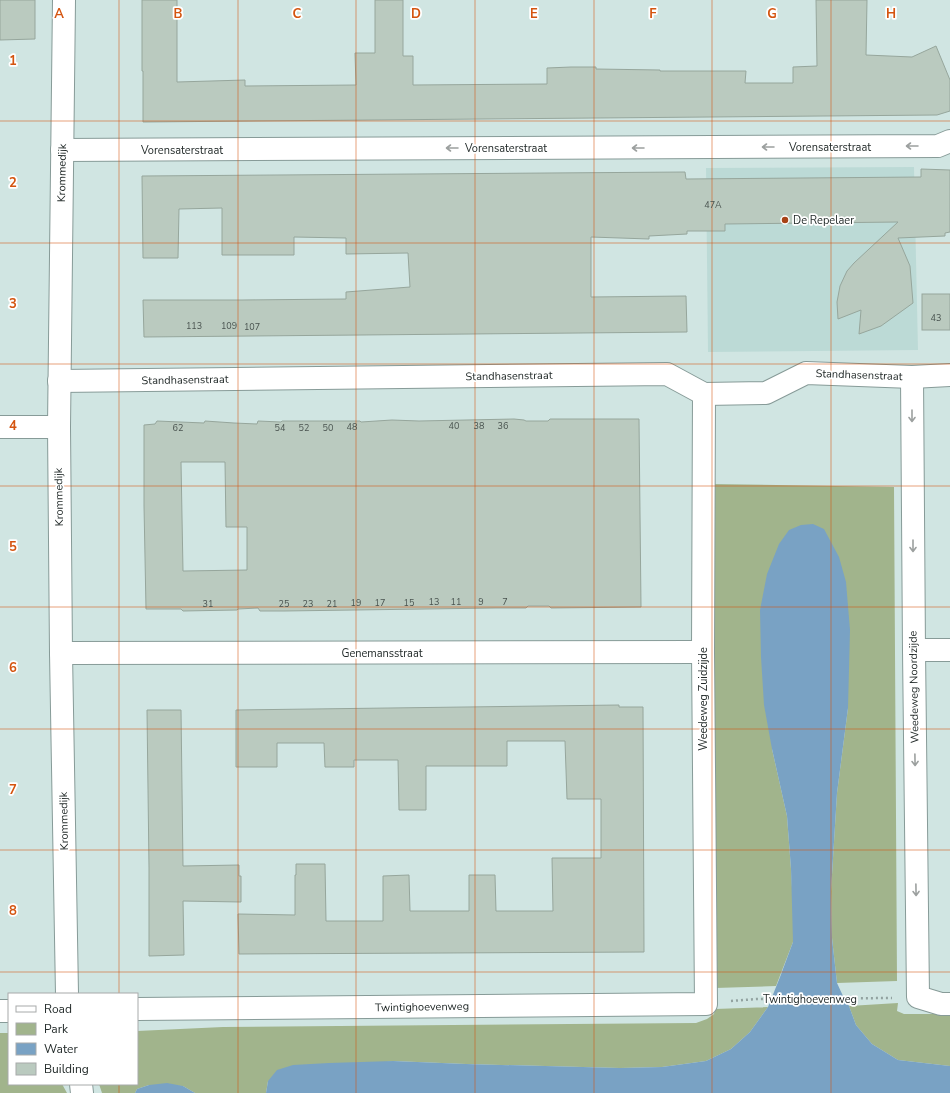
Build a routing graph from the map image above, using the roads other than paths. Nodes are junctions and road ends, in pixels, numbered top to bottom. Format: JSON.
{"nodes":[{"id":1,"x":64,"y":0,"type":"edge"},
{"id":2,"x":950,"y":141,"type":"edge"},
{"id":3,"x":62,"y":150,"type":"junction"},
{"id":4,"x":950,"y":375,"type":"edge"},
{"id":5,"x":912,"y":376,"type":"junction"},
{"id":6,"x":59,"y":381,"type":"junction"},
{"id":7,"x":704,"y":394,"type":"junction"},
{"id":8,"x":0,"y":427,"type":"edge"},
{"id":9,"x":59,"y":427,"type":"junction"},
{"id":10,"x":914,"y":650,"type":"junction"},
{"id":11,"x":950,"y":650,"type":"edge"},
{"id":12,"x":703,"y":652,"type":"junction"},
{"id":13,"x":61,"y":653,"type":"junction"},
{"id":14,"x":67,"y":993,"type":"edge"},
{"id":15,"x":706,"y":1004,"type":"joint"},
{"id":16,"x":950,"y":1004,"type":"edge"},
{"id":17,"x":138,"y":1009,"type":"edge"}],
"edges":[{"from":1,"to":3,"type":"street","name":"Krommedijk"},
{"from":2,"to":3,"type":"street","name":"Vorensaterstraat","one_way":true},
{"from":3,"to":6,"type":"street","name":"Krommedijk"},
{"from":4,"to":5,"type":"street","name":"Standhasenstraat"},
{"from":5,"to":7,"type":"street","name":"Standhasenstraat"},
{"from":5,"to":10,"type":"street","name":"Weedeweg Noordzijde","one_way":true},
{"from":6,"to":7,"type":"street","name":"Standhasenstraat"},
{"from":6,"to":9,"type":"street","name":"Krommedijk"},
{"from":7,"to":12,"type":"street","name":"Weedeweg Zuidzijde"},
{"from":8,"to":9,"type":"street"},
{"from":9,"to":13,"type":"street","name":"Krommedijk"},
{"from":10,"to":11,"type":"street"},
{"from":10,"to":16,"type":"street","name":"Weedeweg Noordzijde","one_way":true},
{"from":12,"to":13,"type":"street","name":"Genemansstraat"},
{"from":12,"to":15,"type":"street","name":"Weedeweg Zuidzijde"},
{"from":13,"to":14,"type":"street","name":"Krommedijk"},
{"from":15,"to":17,"type":"street","name":"Twintighoevenweg"}]}
